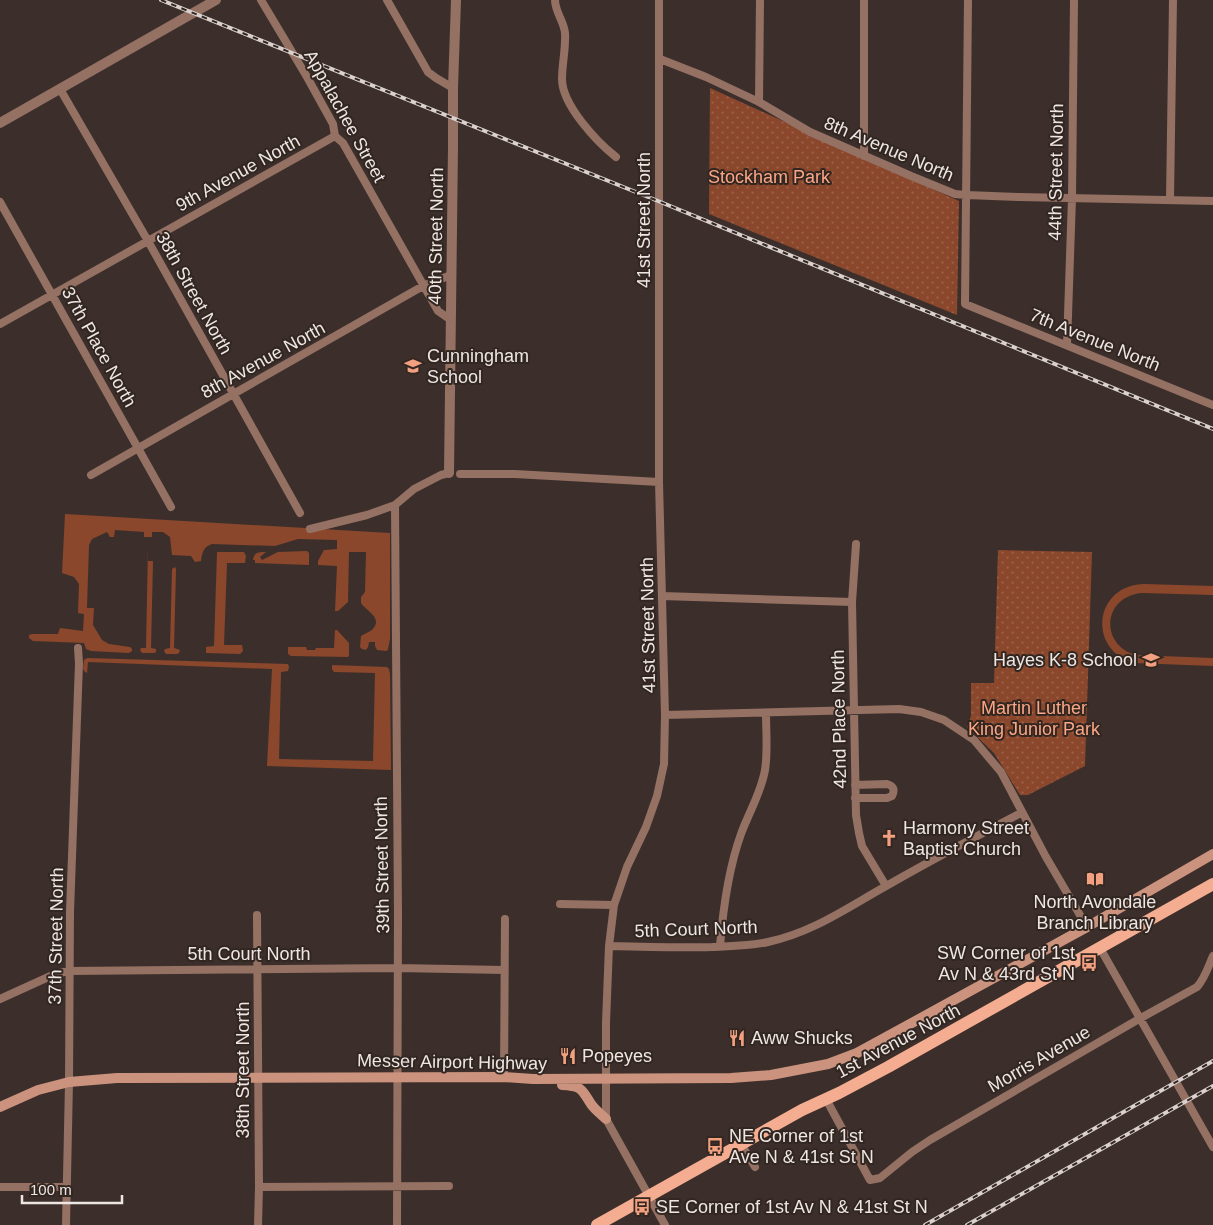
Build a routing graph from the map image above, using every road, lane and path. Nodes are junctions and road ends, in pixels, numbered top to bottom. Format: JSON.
{"nodes":[{"id":1,"x":216,"y":0,"type":"edge"},
{"id":2,"x":261,"y":0,"type":"edge"},
{"id":3,"x":387,"y":0,"type":"edge"},
{"id":4,"x":456,"y":0,"type":"edge"},
{"id":5,"x":555,"y":0,"type":"edge"},
{"id":6,"x":659,"y":0,"type":"edge"},
{"id":7,"x":760,"y":0,"type":"edge"},
{"id":8,"x":864,"y":0,"type":"edge"},
{"id":9,"x":968,"y":0,"type":"edge"},
{"id":10,"x":1074,"y":0,"type":"edge"},
{"id":11,"x":1173,"y":0,"type":"edge"},
{"id":12,"x":660,"y":59,"type":"junction"},
{"id":13,"x":453,"y":88,"type":"junction"},
{"id":14,"x":60,"y":89,"type":"junction"},
{"id":15,"x":759,"y":102,"type":"junction"},
{"id":16,"x":0,"y":123,"type":"edge"},
{"id":17,"x":334,"y":136,"type":"junction"},
{"id":18,"x":864,"y":156,"type":"junction"},
{"id":19,"x":616,"y":157,"type":"dead end"},
{"id":20,"x":966,"y":195,"type":"junction"},
{"id":21,"x":1072,"y":198,"type":"junction"},
{"id":22,"x":1170,"y":199,"type":"junction"},
{"id":23,"x":1213,"y":201,"type":"edge"},
{"id":24,"x":0,"y":202,"type":"edge"},
{"id":25,"x":148,"y":241,"type":"junction"},
{"id":26,"x":451,"y":275,"type":"junction"},
{"id":27,"x":423,"y":286,"type":"junction"},
{"id":28,"x":52,"y":295,"type":"junction"},
{"id":29,"x":451,"y":320,"type":"junction"},
{"id":30,"x":0,"y":324,"type":"edge"},
{"id":31,"x":1067,"y":345,"type":"junction"},
{"id":32,"x":233,"y":393,"type":"junction"},
{"id":33,"x":1213,"y":405,"type":"edge"},
{"id":34,"x":138,"y":448,"type":"junction"},
{"id":35,"x":449,"y":473,"type":"joint"},
{"id":36,"x":460,"y":474,"type":"dead end"},
{"id":37,"x":91,"y":475,"type":"dead end"},
{"id":38,"x":659,"y":482,"type":"junction"},
{"id":39,"x":395,"y":505,"type":"junction"},
{"id":40,"x":171,"y":507,"type":"dead end"},
{"id":41,"x":300,"y":513,"type":"dead end"},
{"id":42,"x":310,"y":529,"type":"dead end"},
{"id":43,"x":856,"y":544,"type":"dead end"},
{"id":44,"x":662,"y":596,"type":"junction"},
{"id":45,"x":852,"y":602,"type":"junction"},
{"id":46,"x":78,"y":648,"type":"dead end"},
{"id":47,"x":854,"y":710,"type":"junction"},
{"id":48,"x":766,"y":713,"type":"junction"},
{"id":49,"x":665,"y":714,"type":"junction"},
{"id":50,"x":855,"y":785,"type":"junction"},
{"id":51,"x":855,"y":798,"type":"junction"},
{"id":52,"x":1022,"y":812,"type":"junction"},
{"id":53,"x":1213,"y":854,"type":"edge"},
{"id":54,"x":1213,"y":884,"type":"edge"},
{"id":55,"x":886,"y":886,"type":"junction"},
{"id":56,"x":560,"y":904,"type":"dead end"},
{"id":57,"x":614,"y":905,"type":"junction"},
{"id":58,"x":257,"y":915,"type":"dead end"},
{"id":59,"x":505,"y":919,"type":"dead end"},
{"id":60,"x":1087,"y":927,"type":"junction"},
{"id":61,"x":609,"y":946,"type":"junction"},
{"id":62,"x":720,"y":946,"type":"junction"},
{"id":63,"x":1100,"y":948,"type":"junction"},
{"id":64,"x":1213,"y":956,"type":"edge"},
{"id":65,"x":398,"y":968,"type":"junction"},
{"id":66,"x":258,"y":969,"type":"junction"},
{"id":67,"x":504,"y":970,"type":"junction"},
{"id":68,"x":69,"y":971,"type":"junction"},
{"id":69,"x":0,"y":999,"type":"edge"},
{"id":70,"x":1139,"y":1019,"type":"junction"},
{"id":71,"x":397,"y":1076,"type":"junction"},
{"id":72,"x":504,"y":1076,"type":"junction"},
{"id":73,"x":258,"y":1077,"type":"junction"},
{"id":74,"x":533,"y":1079,"type":"junction"},
{"id":75,"x":606,"y":1079,"type":"junction"},
{"id":76,"x":69,"y":1082,"type":"junction"},
{"id":77,"x":826,"y":1099,"type":"junction"},
{"id":78,"x":0,"y":1107,"type":"edge"},
{"id":79,"x":606,"y":1119,"type":"junction"},
{"id":80,"x":741,"y":1144,"type":"junction"},
{"id":81,"x":1213,"y":1148,"type":"edge"},
{"id":82,"x":755,"y":1168,"type":"dead end"},
{"id":83,"x":398,"y":1186,"type":"junction"},
{"id":84,"x":449,"y":1186,"type":"dead end"},
{"id":85,"x":0,"y":1187,"type":"edge"},
{"id":86,"x":66,"y":1187,"type":"junction"},
{"id":87,"x":258,"y":1187,"type":"junction"},
{"id":88,"x":650,"y":1195,"type":"junction"},
{"id":89,"x":66,"y":1225,"type":"edge"},
{"id":90,"x":258,"y":1225,"type":"edge"},
{"id":91,"x":398,"y":1225,"type":"edge"},
{"id":92,"x":597,"y":1225,"type":"edge"},
{"id":93,"x":665,"y":1225,"type":"edge"}],
"edges":[{"from":1,"to":14,"type":"street"},
{"from":2,"to":17,"type":"street","name":"Appalachee Street"},
{"from":3,"to":13,"type":"street"},
{"from":4,"to":13,"type":"street","name":"40th Street North"},
{"from":5,"to":19,"type":"street"},
{"from":6,"to":12,"type":"street","name":"41st Street North"},
{"from":7,"to":15,"type":"street"},
{"from":8,"to":18,"type":"street"},
{"from":9,"to":20,"type":"street"},
{"from":10,"to":21,"type":"street","name":"44th Street North"},
{"from":11,"to":22,"type":"street"},
{"from":12,"to":15,"type":"street","name":"8th Avenue North"},
{"from":12,"to":38,"type":"street","name":"41st Street North"},
{"from":13,"to":26,"type":"street","name":"40th Street North"},
{"from":14,"to":16,"type":"street"},
{"from":14,"to":25,"type":"street","name":"38th Street North"},
{"from":15,"to":18,"type":"street","name":"8th Avenue North"},
{"from":17,"to":25,"type":"street","name":"9th Avenue North"},
{"from":17,"to":27,"type":"street","name":"Appalachee Street"},
{"from":18,"to":20,"type":"street","name":"8th Avenue North"},
{"from":20,"to":21,"type":"street","name":"8th Avenue North"},
{"from":20,"to":31,"type":"street","name":"7th Avenue North"},
{"from":21,"to":22,"type":"street","name":"8th Avenue North"},
{"from":21,"to":31,"type":"street","name":"44th Street North"},
{"from":22,"to":23,"type":"street","name":"8th Avenue North"},
{"from":24,"to":28,"type":"street","name":"37th Place North"},
{"from":25,"to":28,"type":"street","name":"9th Avenue North"},
{"from":25,"to":32,"type":"street","name":"38th Street North"},
{"from":26,"to":27,"type":"street","name":"8th Avenue North"},
{"from":26,"to":29,"type":"street","name":"40th Street North"},
{"from":27,"to":29,"type":"street","name":"Appalachee Street"},
{"from":27,"to":32,"type":"street","name":"8th Avenue North"},
{"from":28,"to":30,"type":"street","name":"9th Avenue North"},
{"from":28,"to":34,"type":"street","name":"37th Place North"},
{"from":29,"to":35,"type":"street","name":"40th Street North"},
{"from":31,"to":33,"type":"street","name":"7th Avenue North"},
{"from":32,"to":34,"type":"street","name":"8th Avenue North"},
{"from":32,"to":41,"type":"street","name":"38th Street North"},
{"from":34,"to":37,"type":"street","name":"8th Avenue North"},
{"from":34,"to":40,"type":"street","name":"37th Place North"},
{"from":35,"to":39,"type":"street"},
{"from":36,"to":38,"type":"street"},
{"from":38,"to":44,"type":"street","name":"41st Street North"},
{"from":39,"to":42,"type":"street"},
{"from":39,"to":65,"type":"street","name":"39th Street North"},
{"from":43,"to":45,"type":"street","name":"42nd Place North"},
{"from":44,"to":45,"type":"street"},
{"from":44,"to":49,"type":"street","name":"41st Street North"},
{"from":45,"to":47,"type":"street","name":"42nd Place North"},
{"from":46,"to":68,"type":"street","name":"37th Street North"},
{"from":47,"to":48,"type":"street"},
{"from":47,"to":50,"type":"street","name":"42nd Place North"},
{"from":47,"to":52,"type":"street"},
{"from":48,"to":49,"type":"street"},
{"from":48,"to":62,"type":"street"},
{"from":49,"to":57,"type":"street","name":"41st Street North"},
{"from":50,"to":51,"type":"street","name":"42nd Place North"},
{"from":50,"to":51,"type":"street"},
{"from":51,"to":55,"type":"street","name":"42nd Place North"},
{"from":52,"to":55,"type":"street","name":"5th Court North"},
{"from":52,"to":60,"type":"street"},
{"from":53,"to":60,"type":"main road","name":"Messer Airport Highway"},
{"from":54,"to":63,"type":"main road","name":"1st Avenue North"},
{"from":55,"to":62,"type":"street","name":"5th Court North"},
{"from":56,"to":57,"type":"street","name":"5th Court North"},
{"from":57,"to":61,"type":"street","name":"41st Street North"},
{"from":58,"to":66,"type":"street","name":"38th Street North"},
{"from":59,"to":67,"type":"street"},
{"from":60,"to":75,"type":"main road","name":"Messer Airport Highway"},
{"from":61,"to":62,"type":"street","name":"5th Court North"},
{"from":61,"to":75,"type":"street","name":"41st Street North"},
{"from":63,"to":70,"type":"street"},
{"from":63,"to":77,"type":"main road","name":"1st Avenue North"},
{"from":64,"to":70,"type":"street","name":"Morris Avenue"},
{"from":65,"to":66,"type":"street","name":"5th Court North"},
{"from":65,"to":67,"type":"street","name":"5th Court North"},
{"from":65,"to":71,"type":"street","name":"39th Street North"},
{"from":66,"to":68,"type":"street","name":"5th Court North"},
{"from":66,"to":73,"type":"street","name":"38th Street North"},
{"from":67,"to":72,"type":"street"},
{"from":68,"to":69,"type":"street","name":"5th Court North"},
{"from":68,"to":76,"type":"street","name":"37th Street North"},
{"from":70,"to":77,"type":"street","name":"Morris Avenue"},
{"from":70,"to":81,"type":"street"},
{"from":71,"to":72,"type":"main road","name":"Messer Airport Highway"},
{"from":71,"to":73,"type":"main road","name":"Messer Airport Highway"},
{"from":71,"to":83,"type":"street","name":"39th Street North"},
{"from":72,"to":74,"type":"main road","name":"Messer Airport Highway"},
{"from":73,"to":76,"type":"main road","name":"Messer Airport Highway"},
{"from":73,"to":87,"type":"street","name":"38th Street North"},
{"from":74,"to":75,"type":"main road","name":"Messer Airport Highway"},
{"from":74,"to":79,"type":"main road"},
{"from":75,"to":79,"type":"street","name":"41st Street North"},
{"from":76,"to":78,"type":"main road","name":"Messer Airport Highway"},
{"from":76,"to":86,"type":"street","name":"37th Street North"},
{"from":77,"to":80,"type":"main road","name":"1st Avenue North"},
{"from":79,"to":88,"type":"street"},
{"from":80,"to":82,"type":"street"},
{"from":80,"to":88,"type":"main road","name":"1st Avenue North"},
{"from":83,"to":84,"type":"street"},
{"from":83,"to":87,"type":"street"},
{"from":83,"to":91,"type":"street","name":"39th Street North"},
{"from":85,"to":86,"type":"street"},
{"from":86,"to":89,"type":"street","name":"37th Street North"},
{"from":87,"to":90,"type":"street","name":"38th Street North"},
{"from":88,"to":92,"type":"main road","name":"1st Avenue North"},
{"from":88,"to":93,"type":"street"}]}
